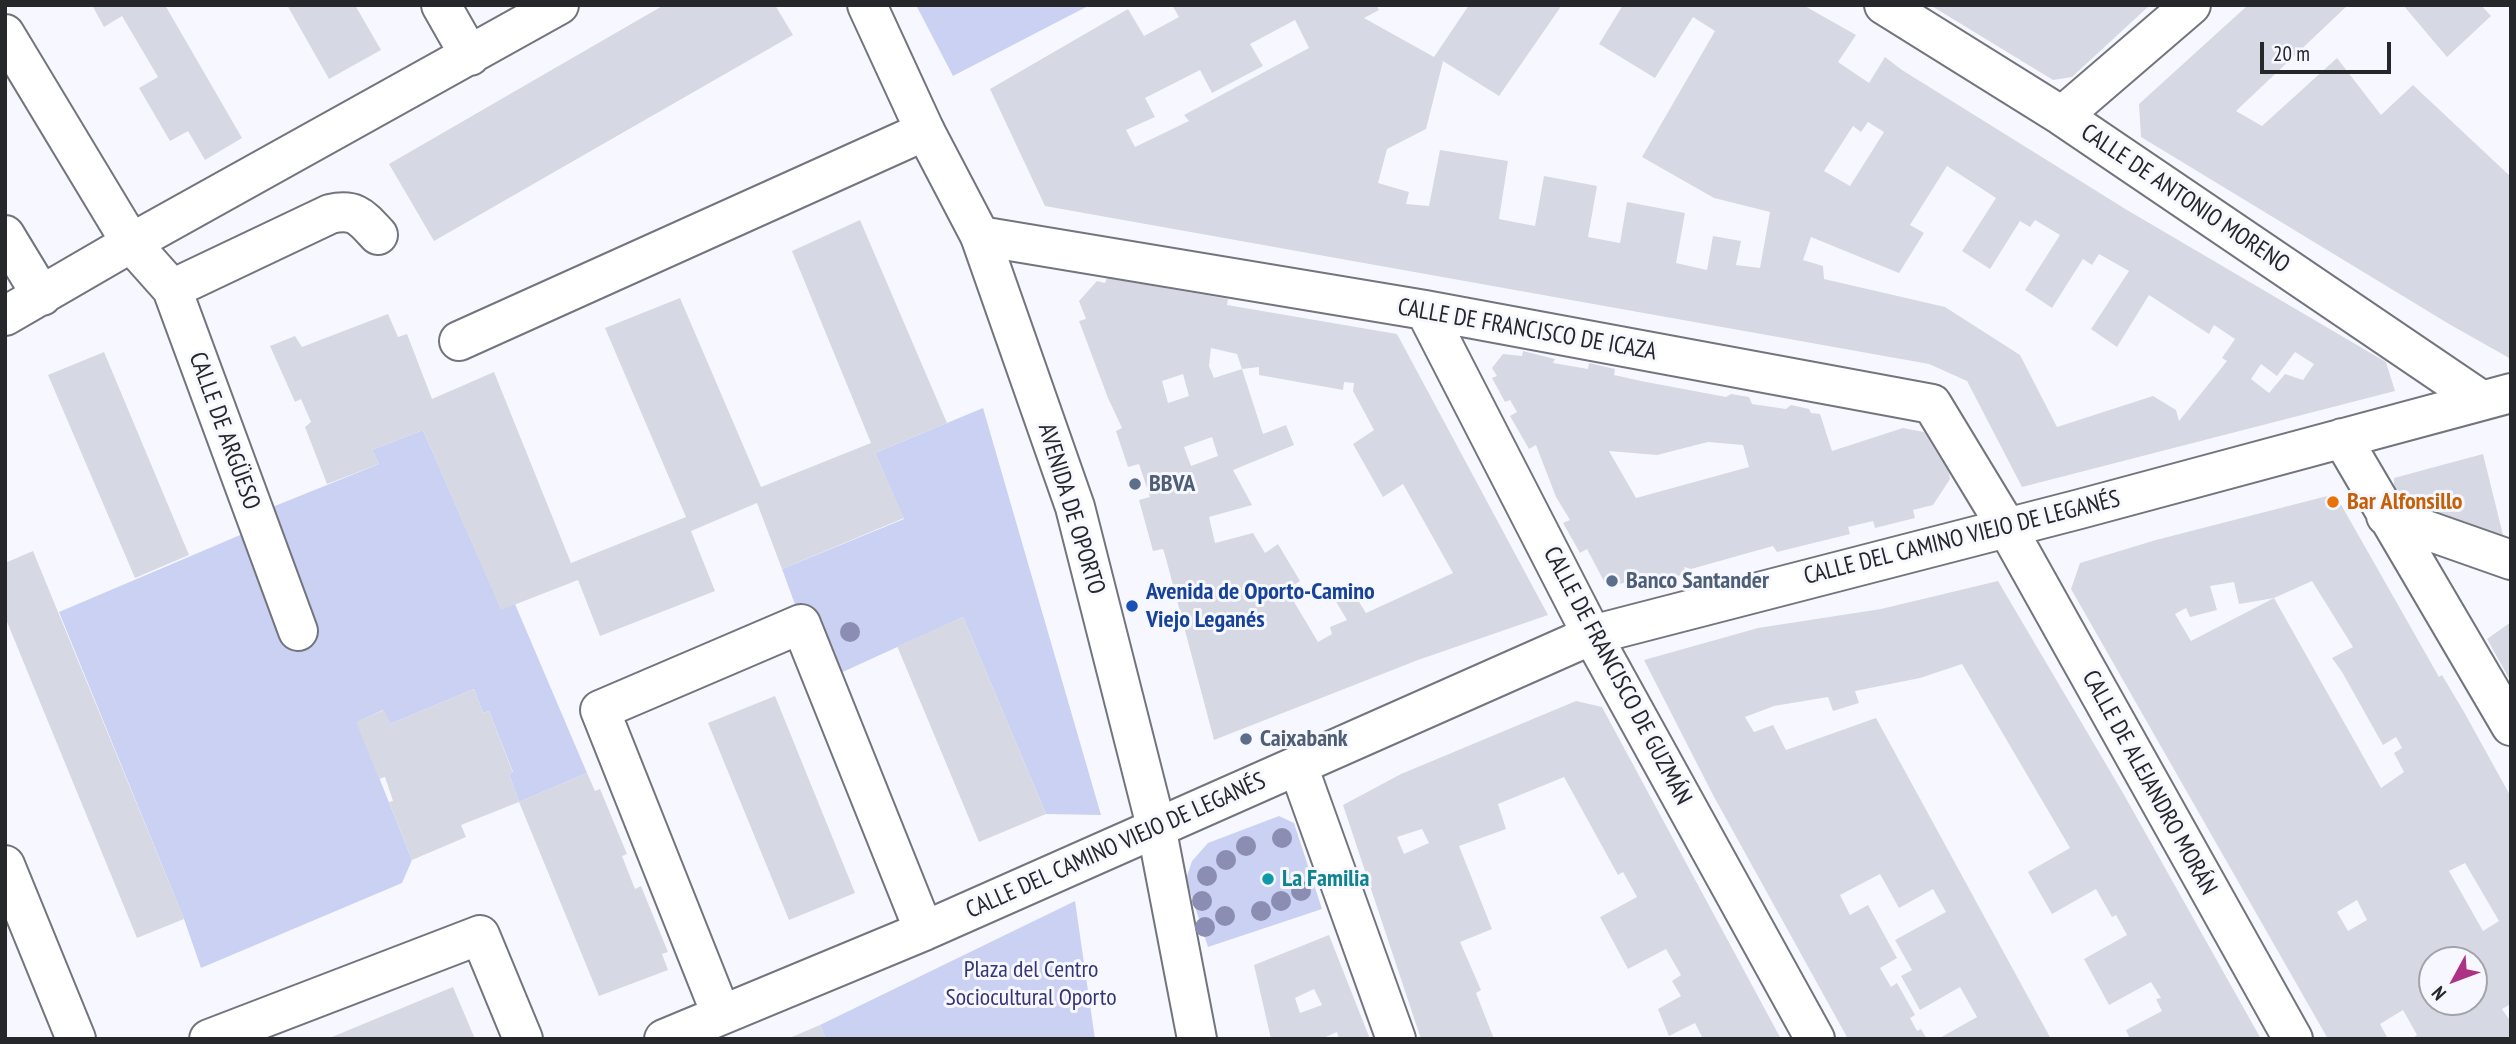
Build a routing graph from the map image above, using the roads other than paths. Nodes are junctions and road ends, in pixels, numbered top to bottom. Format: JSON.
{"nodes":[{"id":1,"x":441,"y":5,"type":"edge"},
{"id":2,"x":559,"y":5,"type":"edge"},
{"id":3,"x":867,"y":5,"type":"edge"},
{"id":4,"x":1884,"y":5,"type":"edge"},
{"id":5,"x":2192,"y":5,"type":"edge"},
{"id":6,"x":5,"y":34,"type":"edge"},
{"id":7,"x":470,"y":56,"type":"junction"},
{"id":8,"x":2062,"y":116,"type":"junction"},
{"id":9,"x":925,"y":131,"type":"junction"},
{"id":10,"x":5,"y":235,"type":"edge"},
{"id":11,"x":379,"y":235,"type":"dead end"},
{"id":12,"x":980,"y":236,"type":"junction"},
{"id":13,"x":131,"y":243,"type":"junction"},
{"id":14,"x":172,"y":289,"type":"junction"},
{"id":15,"x":42,"y":296,"type":"junction"},
{"id":16,"x":1425,"y":310,"type":"junction"},
{"id":17,"x":5,"y":316,"type":"edge"},
{"id":18,"x":459,"y":341,"type":"dead end"},
{"id":19,"x":2496,"y":397,"type":"edge"},
{"id":20,"x":2342,"y":438,"type":"junction"},
{"id":21,"x":2386,"y":516,"type":"junction"},
{"id":22,"x":2006,"y":526,"type":"junction"},
{"id":23,"x":2511,"y":561,"type":"edge"},
{"id":24,"x":298,"y":631,"type":"dead end"},
{"id":25,"x":1592,"y":635,"type":"junction"},
{"id":26,"x":2511,"y":726,"type":"edge"},
{"id":27,"x":1298,"y":766,"type":"junction"},
{"id":28,"x":1156,"y":826,"type":"junction"},
{"id":29,"x":5,"y":865,"type":"edge"},
{"id":30,"x":924,"y":931,"type":"junction"},
{"id":31,"x":721,"y":1014,"type":"junction"},
{"id":32,"x":76,"y":1039,"type":"edge"},
{"id":33,"x":209,"y":1039,"type":"edge"},
{"id":34,"x":523,"y":1039,"type":"edge"},
{"id":35,"x":664,"y":1039,"type":"edge"},
{"id":36,"x":1197,"y":1039,"type":"edge"},
{"id":37,"x":1396,"y":1039,"type":"edge"},
{"id":38,"x":1815,"y":1039,"type":"edge"},
{"id":39,"x":2293,"y":1039,"type":"edge"}],
"edges":[{"from":1,"to":7,"type":"street"},
{"from":2,"to":7,"type":"street"},
{"from":3,"to":9,"type":"street","name":"AVENIDA DE OPORTO"},
{"from":4,"to":8,"type":"street","name":"CALLE DE ANTONIO MORENO"},
{"from":5,"to":8,"type":"street"},
{"from":6,"to":13,"type":"street","name":"CALLE DE ARGÜESO"},
{"from":7,"to":13,"type":"street"},
{"from":8,"to":19,"type":"street","name":"CALLE DE ANTONIO MORENO"},
{"from":9,"to":12,"type":"street","name":"AVENIDA DE OPORTO"},
{"from":9,"to":18,"type":"street"},
{"from":10,"to":15,"type":"street"},
{"from":11,"to":14,"type":"street"},
{"from":12,"to":16,"type":"street","name":"CALLE DE FRANCISCO DE ICAZA"},
{"from":12,"to":28,"type":"street","name":"AVENIDA DE OPORTO"},
{"from":13,"to":14,"type":"street","name":"CALLE DE ARGÜESO"},
{"from":13,"to":15,"type":"street"},
{"from":14,"to":24,"type":"street","name":"CALLE DE ARGÜESO"},
{"from":15,"to":17,"type":"street"},
{"from":16,"to":22,"type":"street","name":"CALLE DE FRANCISCO DE ICAZA"},
{"from":16,"to":25,"type":"street","name":"CALLE DE FRANCISCO DE GUZMÁN"},
{"from":19,"to":20,"type":"street","name":"CALLE DEL CAMINO VIEJO DE LEGANÉS"},
{"from":20,"to":21,"type":"street"},
{"from":20,"to":22,"type":"street","name":"CALLE DEL CAMINO VIEJO DE LEGANÉS"},
{"from":21,"to":23,"type":"street"},
{"from":21,"to":26,"type":"street"},
{"from":22,"to":25,"type":"street","name":"CALLE DEL CAMINO VIEJO DE LEGANÉS"},
{"from":22,"to":39,"type":"street","name":"CALLE DE ALEJANDRO MORÁN"},
{"from":25,"to":27,"type":"street","name":"CALLE DEL CAMINO VIEJO DE LEGANÉS"},
{"from":25,"to":38,"type":"street","name":"CALLE DE FRANCISCO DE GUZMÁN"},
{"from":27,"to":28,"type":"street","name":"CALLE DEL CAMINO VIEJO DE LEGANÉS"},
{"from":27,"to":37,"type":"street"},
{"from":28,"to":30,"type":"street","name":"CALLE DEL CAMINO VIEJO DE LEGANÉS"},
{"from":28,"to":36,"type":"street","name":"AVENIDA DE OPORTO"},
{"from":29,"to":32,"type":"street"},
{"from":30,"to":31,"type":"street","name":"CALLE DEL CAMINO VIEJO DE LEGANÉS"},
{"from":30,"to":31,"type":"street"},
{"from":31,"to":35,"type":"street","name":"CALLE DEL CAMINO VIEJO DE LEGANÉS"},
{"from":33,"to":34,"type":"street"}]}
